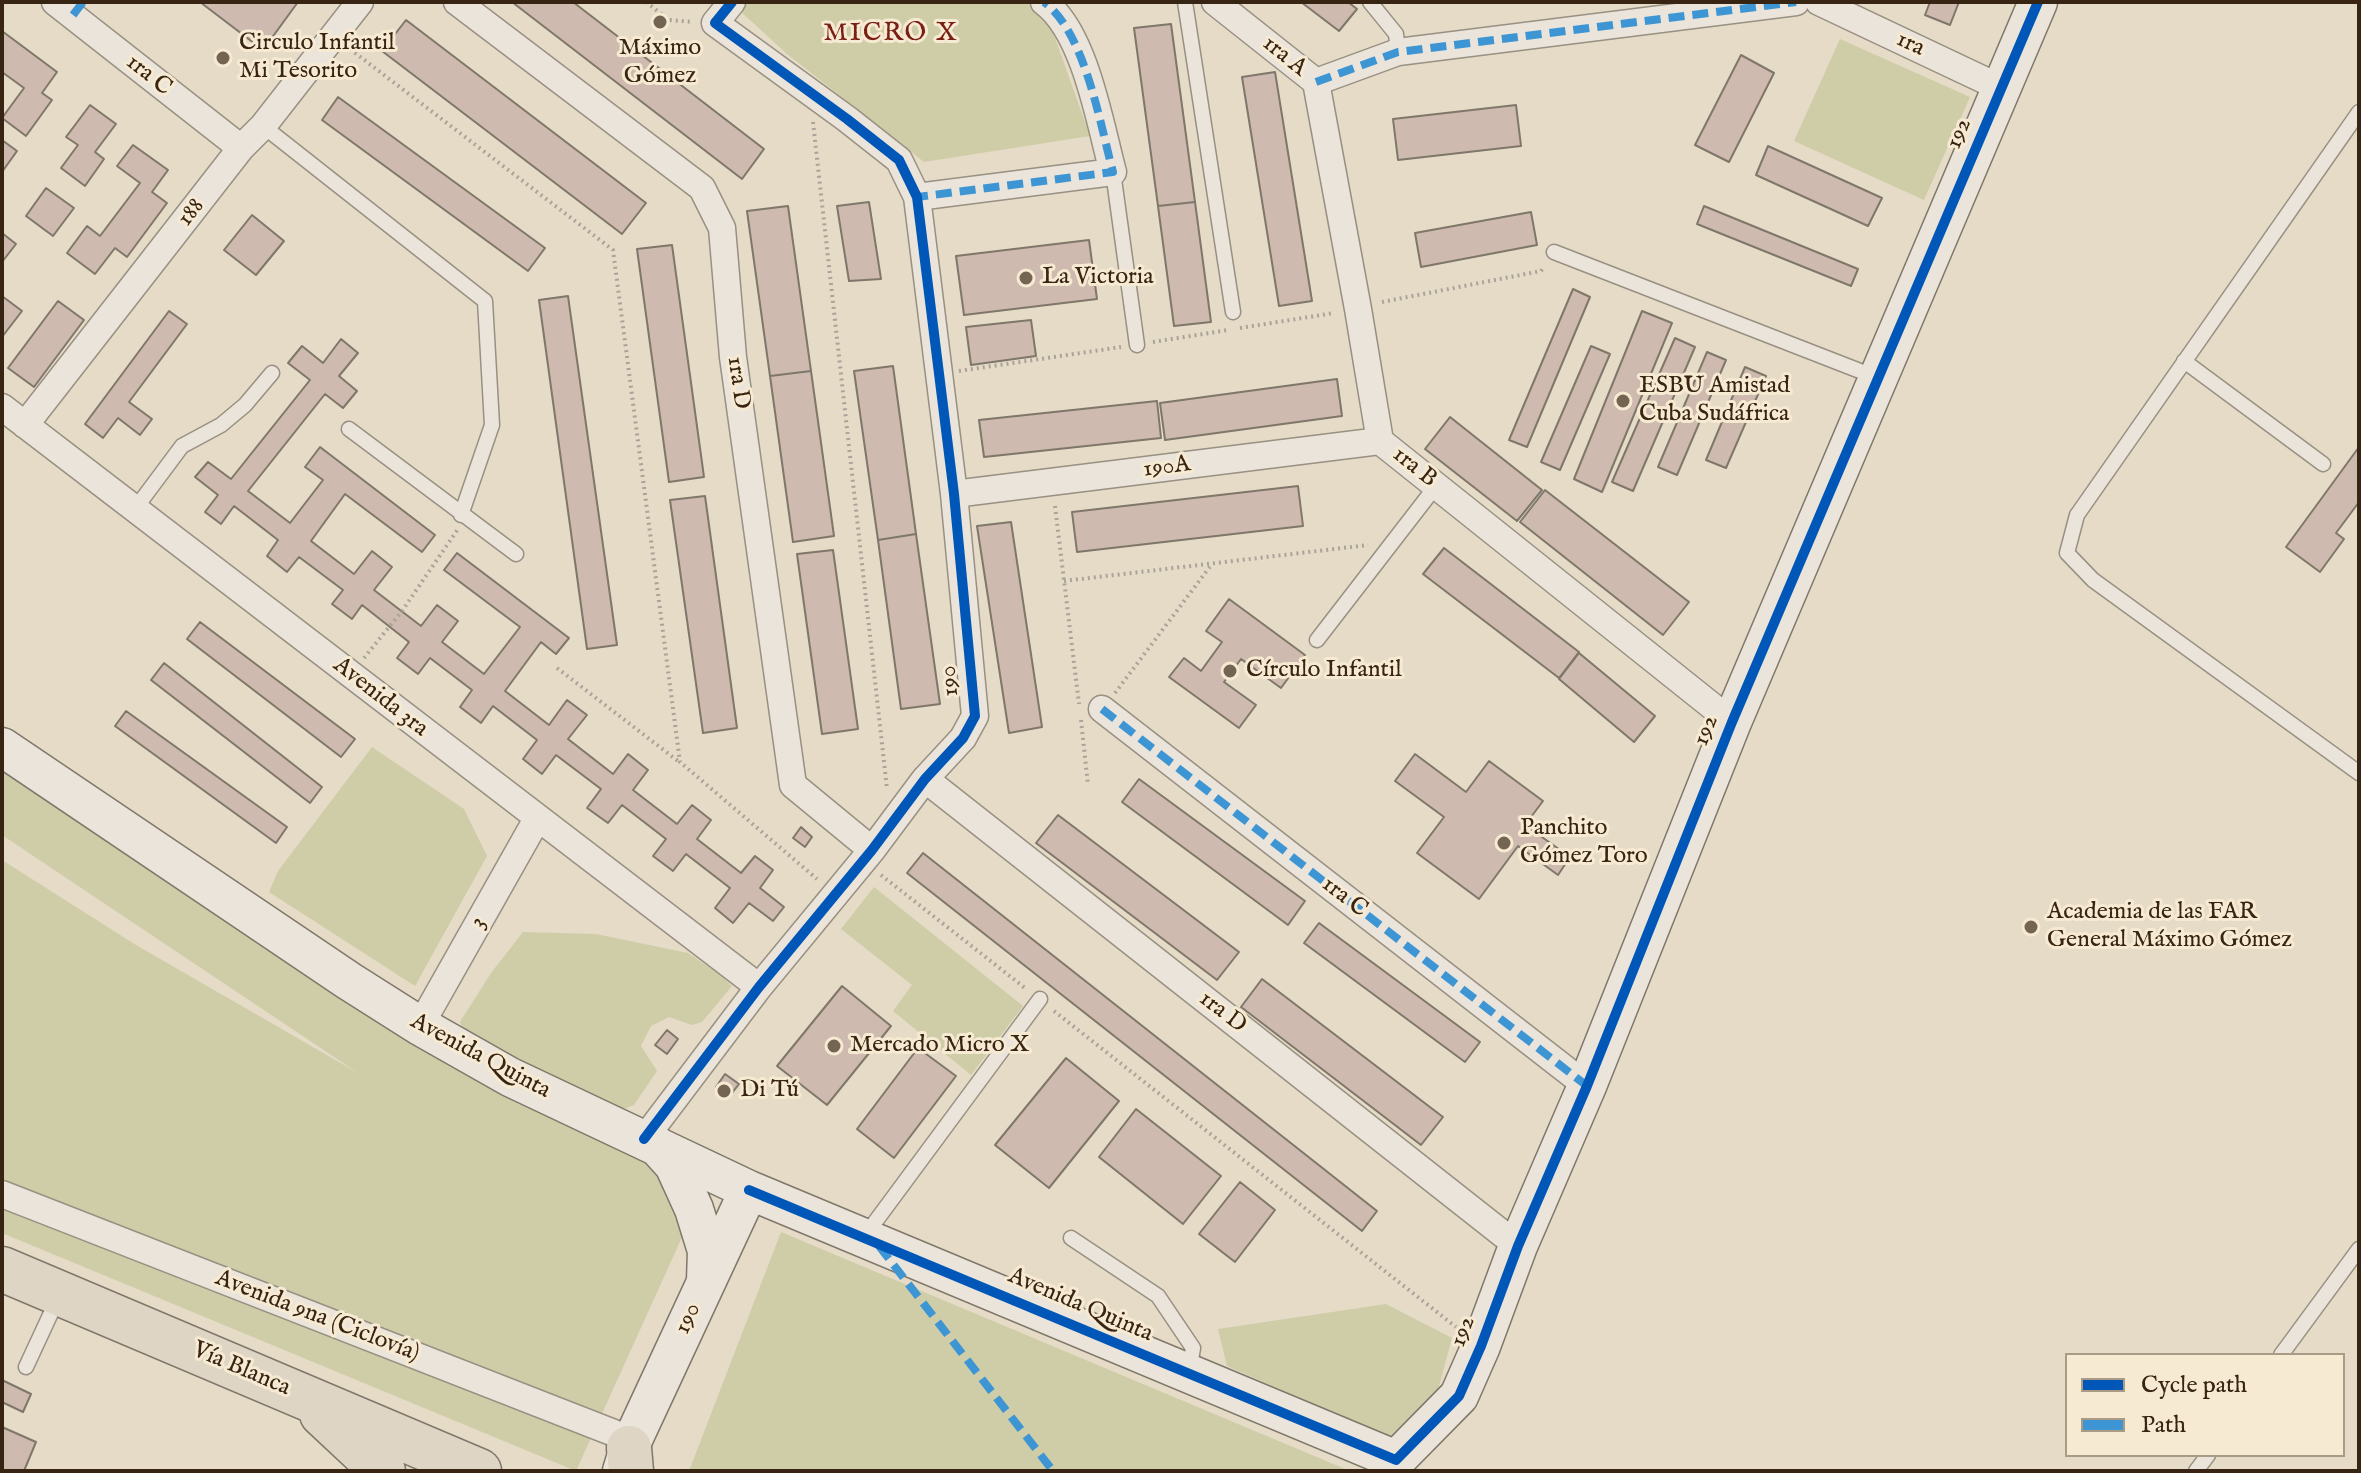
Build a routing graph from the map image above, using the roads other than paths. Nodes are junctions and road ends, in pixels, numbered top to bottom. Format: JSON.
{"nodes":[{"id":1,"x":360,"y":2,"type":"edge"},
{"id":2,"x":457,"y":2,"type":"edge"},
{"id":3,"x":732,"y":2,"type":"edge"},
{"id":4,"x":1044,"y":2,"type":"edge"},
{"id":5,"x":1185,"y":2,"type":"edge"},
{"id":6,"x":1215,"y":2,"type":"edge"},
{"id":7,"x":1370,"y":2,"type":"edge"},
{"id":8,"x":1796,"y":2,"type":"edge"},
{"id":9,"x":1819,"y":2,"type":"edge"},
{"id":10,"x":2038,"y":2,"type":"edge"},
{"id":11,"x":70,"y":6,"type":"edge"},
{"id":12,"x":1398,"y":52,"type":"junction"},
{"id":13,"x":1316,"y":82,"type":"junction"},
{"id":14,"x":2001,"y":88,"type":"junction"},
{"id":15,"x":2359,"y":112,"type":"edge"},
{"id":16,"x":263,"y":126,"type":"junction"},
{"id":17,"x":2353,"y":133,"type":"edge"},
{"id":18,"x":241,"y":148,"type":"junction"},
{"id":19,"x":1113,"y":172,"type":"junction"},
{"id":20,"x":917,"y":197,"type":"junction"},
{"id":21,"x":1554,"y":252,"type":"road end"},
{"id":22,"x":1233,"y":312,"type":"dead end"},
{"id":23,"x":1137,"y":345,"type":"road end"},
{"id":24,"x":2184,"y":361,"type":"junction"},
{"id":25,"x":272,"y":373,"type":"dead end"},
{"id":26,"x":1878,"y":378,"type":"junction"},
{"id":27,"x":2,"y":407,"type":"edge"},
{"id":28,"x":25,"y":425,"type":"junction"},
{"id":29,"x":349,"y":429,"type":"dead end"},
{"id":30,"x":1380,"y":441,"type":"junction"},
{"id":31,"x":2323,"y":464,"type":"dead end"},
{"id":32,"x":1436,"y":486,"type":"junction"},
{"id":33,"x":954,"y":494,"type":"junction"},
{"id":34,"x":135,"y":509,"type":"junction"},
{"id":35,"x":461,"y":515,"type":"junction"},
{"id":36,"x":516,"y":554,"type":"dead end"},
{"id":37,"x":1317,"y":640,"type":"dead end"},
{"id":38,"x":1087,"y":711,"type":"road end"},
{"id":39,"x":1732,"y":722,"type":"junction"},
{"id":40,"x":2,"y":747,"type":"edge"},
{"id":41,"x":2359,"y":773,"type":"edge"},
{"id":42,"x":925,"y":779,"type":"junction"},
{"id":43,"x":537,"y":819,"type":"junction"},
{"id":44,"x":868,"y":856,"type":"junction"},
{"id":45,"x":759,"y":987,"type":"junction"},
{"id":46,"x":1040,"y":999,"type":"road end"},
{"id":47,"x":420,"y":1026,"type":"junction"},
{"id":48,"x":1587,"y":1086,"type":"junction"},
{"id":49,"x":650,"y":1142,"type":"junction"},
{"id":50,"x":749,"y":1190,"type":"junction"},
{"id":51,"x":2,"y":1194,"type":"edge"},
{"id":52,"x":864,"y":1237,"type":"junction"},
{"id":53,"x":1071,"y":1238,"type":"dead end"},
{"id":54,"x":1518,"y":1246,"type":"junction"},
{"id":55,"x":2359,"y":1249,"type":"edge"},
{"id":56,"x":2,"y":1269,"type":"edge"},
{"id":57,"x":706,"y":1281,"type":"junction"},
{"id":58,"x":60,"y":1294,"type":"junction"},
{"id":59,"x":2282,"y":1353,"type":"edge"},
{"id":60,"x":26,"y":1367,"type":"dead end"},
{"id":61,"x":1189,"y":1374,"type":"junction"},
{"id":62,"x":303,"y":1396,"type":"junction"},
{"id":63,"x":625,"y":1460,"type":"edge"},
{"id":64,"x":1402,"y":1463,"type":"joint"},
{"id":65,"x":383,"y":1471,"type":"edge"},
{"id":66,"x":479,"y":1471,"type":"edge"}],
"edges":[{"from":1,"to":16,"type":"street","name":"188"},
{"from":2,"to":44,"type":"street","name":"1ra D"},
{"from":3,"to":20,"type":"street","name":"190"},
{"from":4,"to":19,"type":"street"},
{"from":5,"to":22,"type":"lane"},
{"from":6,"to":13,"type":"street","name":"1ra A"},
{"from":7,"to":12,"type":"lane"},
{"from":8,"to":12,"type":"street"},
{"from":9,"to":14,"type":"street","name":"1ra"},
{"from":10,"to":14,"type":"street","name":"192"},
{"from":11,"to":18,"type":"street","name":"1ra C"},
{"from":12,"to":13,"type":"street"},
{"from":13,"to":30,"type":"street","name":"1ra B"},
{"from":14,"to":26,"type":"street","name":"192"},
{"from":15,"to":17,"type":"lane"},
{"from":16,"to":18,"type":"street","name":"188"},
{"from":16,"to":35,"type":"lane"},
{"from":17,"to":24,"type":"lane"},
{"from":18,"to":28,"type":"street","name":"188"},
{"from":19,"to":20,"type":"street"},
{"from":19,"to":23,"type":"lane"},
{"from":20,"to":33,"type":"street","name":"190"},
{"from":21,"to":26,"type":"lane"},
{"from":24,"to":31,"type":"lane"},
{"from":24,"to":41,"type":"lane"},
{"from":25,"to":34,"type":"lane"},
{"from":26,"to":39,"type":"street","name":"192"},
{"from":27,"to":28,"type":"street","name":"Avenida 3ra"},
{"from":28,"to":34,"type":"street","name":"Avenida 3ra"},
{"from":29,"to":35,"type":"lane"},
{"from":30,"to":32,"type":"street","name":"1ra B"},
{"from":30,"to":33,"type":"street","name":"190A"},
{"from":32,"to":37,"type":"lane"},
{"from":32,"to":39,"type":"street","name":"1ra B"},
{"from":33,"to":42,"type":"street","name":"190"},
{"from":34,"to":43,"type":"street","name":"Avenida 3ra"},
{"from":35,"to":36,"type":"lane"},
{"from":38,"to":48,"type":"street","name":"1ra C"},
{"from":39,"to":48,"type":"street","name":"192"},
{"from":40,"to":47,"type":"street","name":"Avenida Quinta"},
{"from":42,"to":44,"type":"street","name":"190"},
{"from":42,"to":54,"type":"street","name":"1ra D"},
{"from":43,"to":45,"type":"street","name":"Avenida 3ra"},
{"from":43,"to":47,"type":"street","name":"3"},
{"from":44,"to":45,"type":"street","name":"190"},
{"from":45,"to":49,"type":"street","name":"190"},
{"from":46,"to":52,"type":"lane"},
{"from":47,"to":49,"type":"street","name":"Avenida Quinta"},
{"from":48,"to":54,"type":"street","name":"192"},
{"from":49,"to":50,"type":"street","name":"Avenida Quinta"},
{"from":49,"to":57,"type":"street"},
{"from":50,"to":52,"type":"street","name":"Avenida Quinta"},
{"from":50,"to":57,"type":"street","name":"190"},
{"from":51,"to":63,"type":"street","name":"Avenida 9na (Ciclovía)"},
{"from":52,"to":61,"type":"street","name":"Avenida Quinta"},
{"from":53,"to":61,"type":"lane"},
{"from":54,"to":64,"type":"street","name":"192"},
{"from":55,"to":59,"type":"lane"},
{"from":56,"to":58,"type":"highway","name":"Vía Blanca"},
{"from":57,"to":63,"type":"street","name":"190"},
{"from":58,"to":60,"type":"lane"},
{"from":58,"to":62,"type":"highway","name":"Vía Blanca"},
{"from":61,"to":64,"type":"street","name":"Avenida Quinta"},
{"from":62,"to":65,"type":"highway"},
{"from":62,"to":66,"type":"highway","name":"Vía Blanca"}]}
